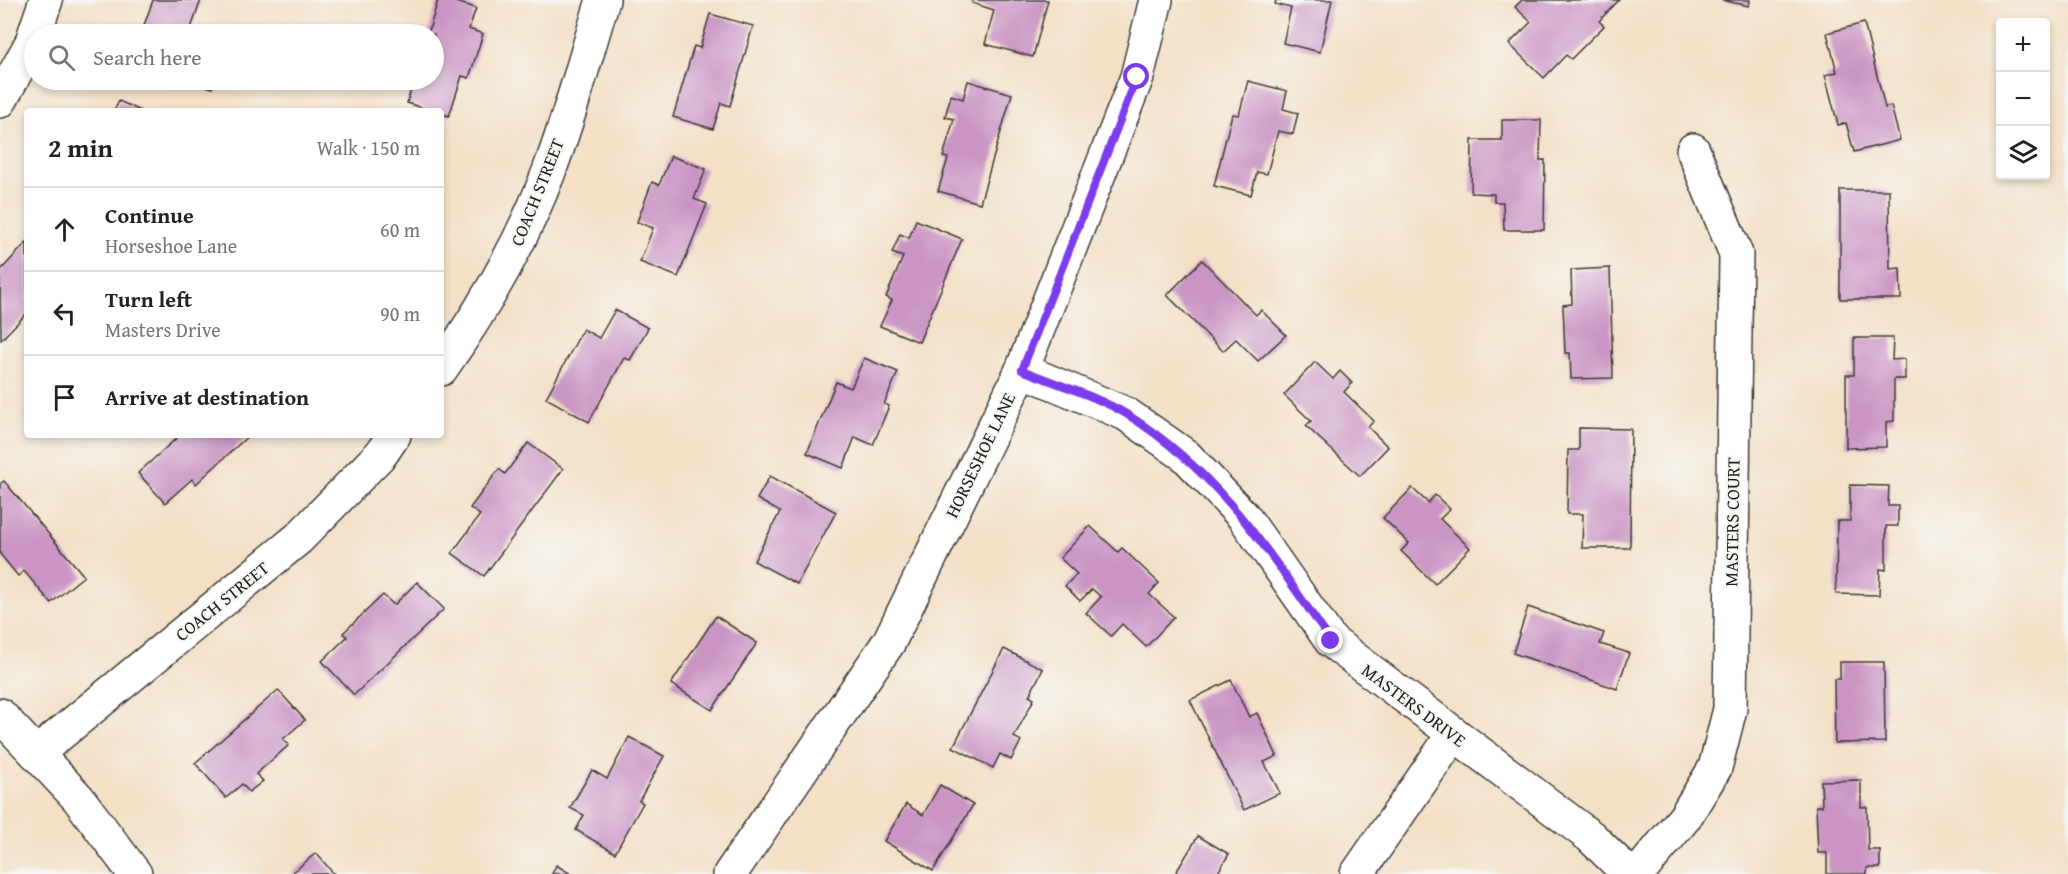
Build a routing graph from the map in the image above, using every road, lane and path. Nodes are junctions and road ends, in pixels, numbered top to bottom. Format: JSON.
{"nodes":[{"id":1,"x":45,"y":0,"type":"edge"},
{"id":2,"x":603,"y":0,"type":"edge"},
{"id":3,"x":1156,"y":0,"type":"edge"},
{"id":4,"x":37,"y":24,"type":"edge"},
{"id":5,"x":24,"y":57,"type":"edge"},
{"id":6,"x":0,"y":101,"type":"edge"},
{"id":7,"x":1693,"y":150,"type":"dead end"},
{"id":8,"x":444,"y":365,"type":"edge"},
{"id":9,"x":1022,"y":370,"type":"junction"},
{"id":10,"x":392,"y":438,"type":"edge"},
{"id":11,"x":0,"y":715,"type":"edge"},
{"id":12,"x":1453,"y":735,"type":"junction"},
{"id":13,"x":37,"y":753,"type":"junction"},
{"id":14,"x":135,"y":874,"type":"edge"},
{"id":15,"x":730,"y":874,"type":"edge"},
{"id":16,"x":1357,"y":874,"type":"edge"},
{"id":17,"x":1629,"y":874,"type":"edge"},
{"id":18,"x":1638,"y":874,"type":"edge"}],
"edges":[{"from":1,"to":4,"type":"street"},
{"from":2,"to":8,"type":"street","name":"COACH STREET"},
{"from":3,"to":9,"type":"street","name":"HORSESHOE LANE"},
{"from":5,"to":6,"type":"street"},
{"from":7,"to":18,"type":"street","name":"MASTERS COURT"},
{"from":9,"to":12,"type":"street","name":"MASTERS DRIVE"},
{"from":9,"to":15,"type":"street","name":"HORSESHOE LANE"},
{"from":10,"to":13,"type":"street","name":"COACH STREET"},
{"from":11,"to":13,"type":"street"},
{"from":12,"to":16,"type":"street"},
{"from":12,"to":17,"type":"street","name":"MASTERS DRIVE"},
{"from":13,"to":14,"type":"street"}]}
